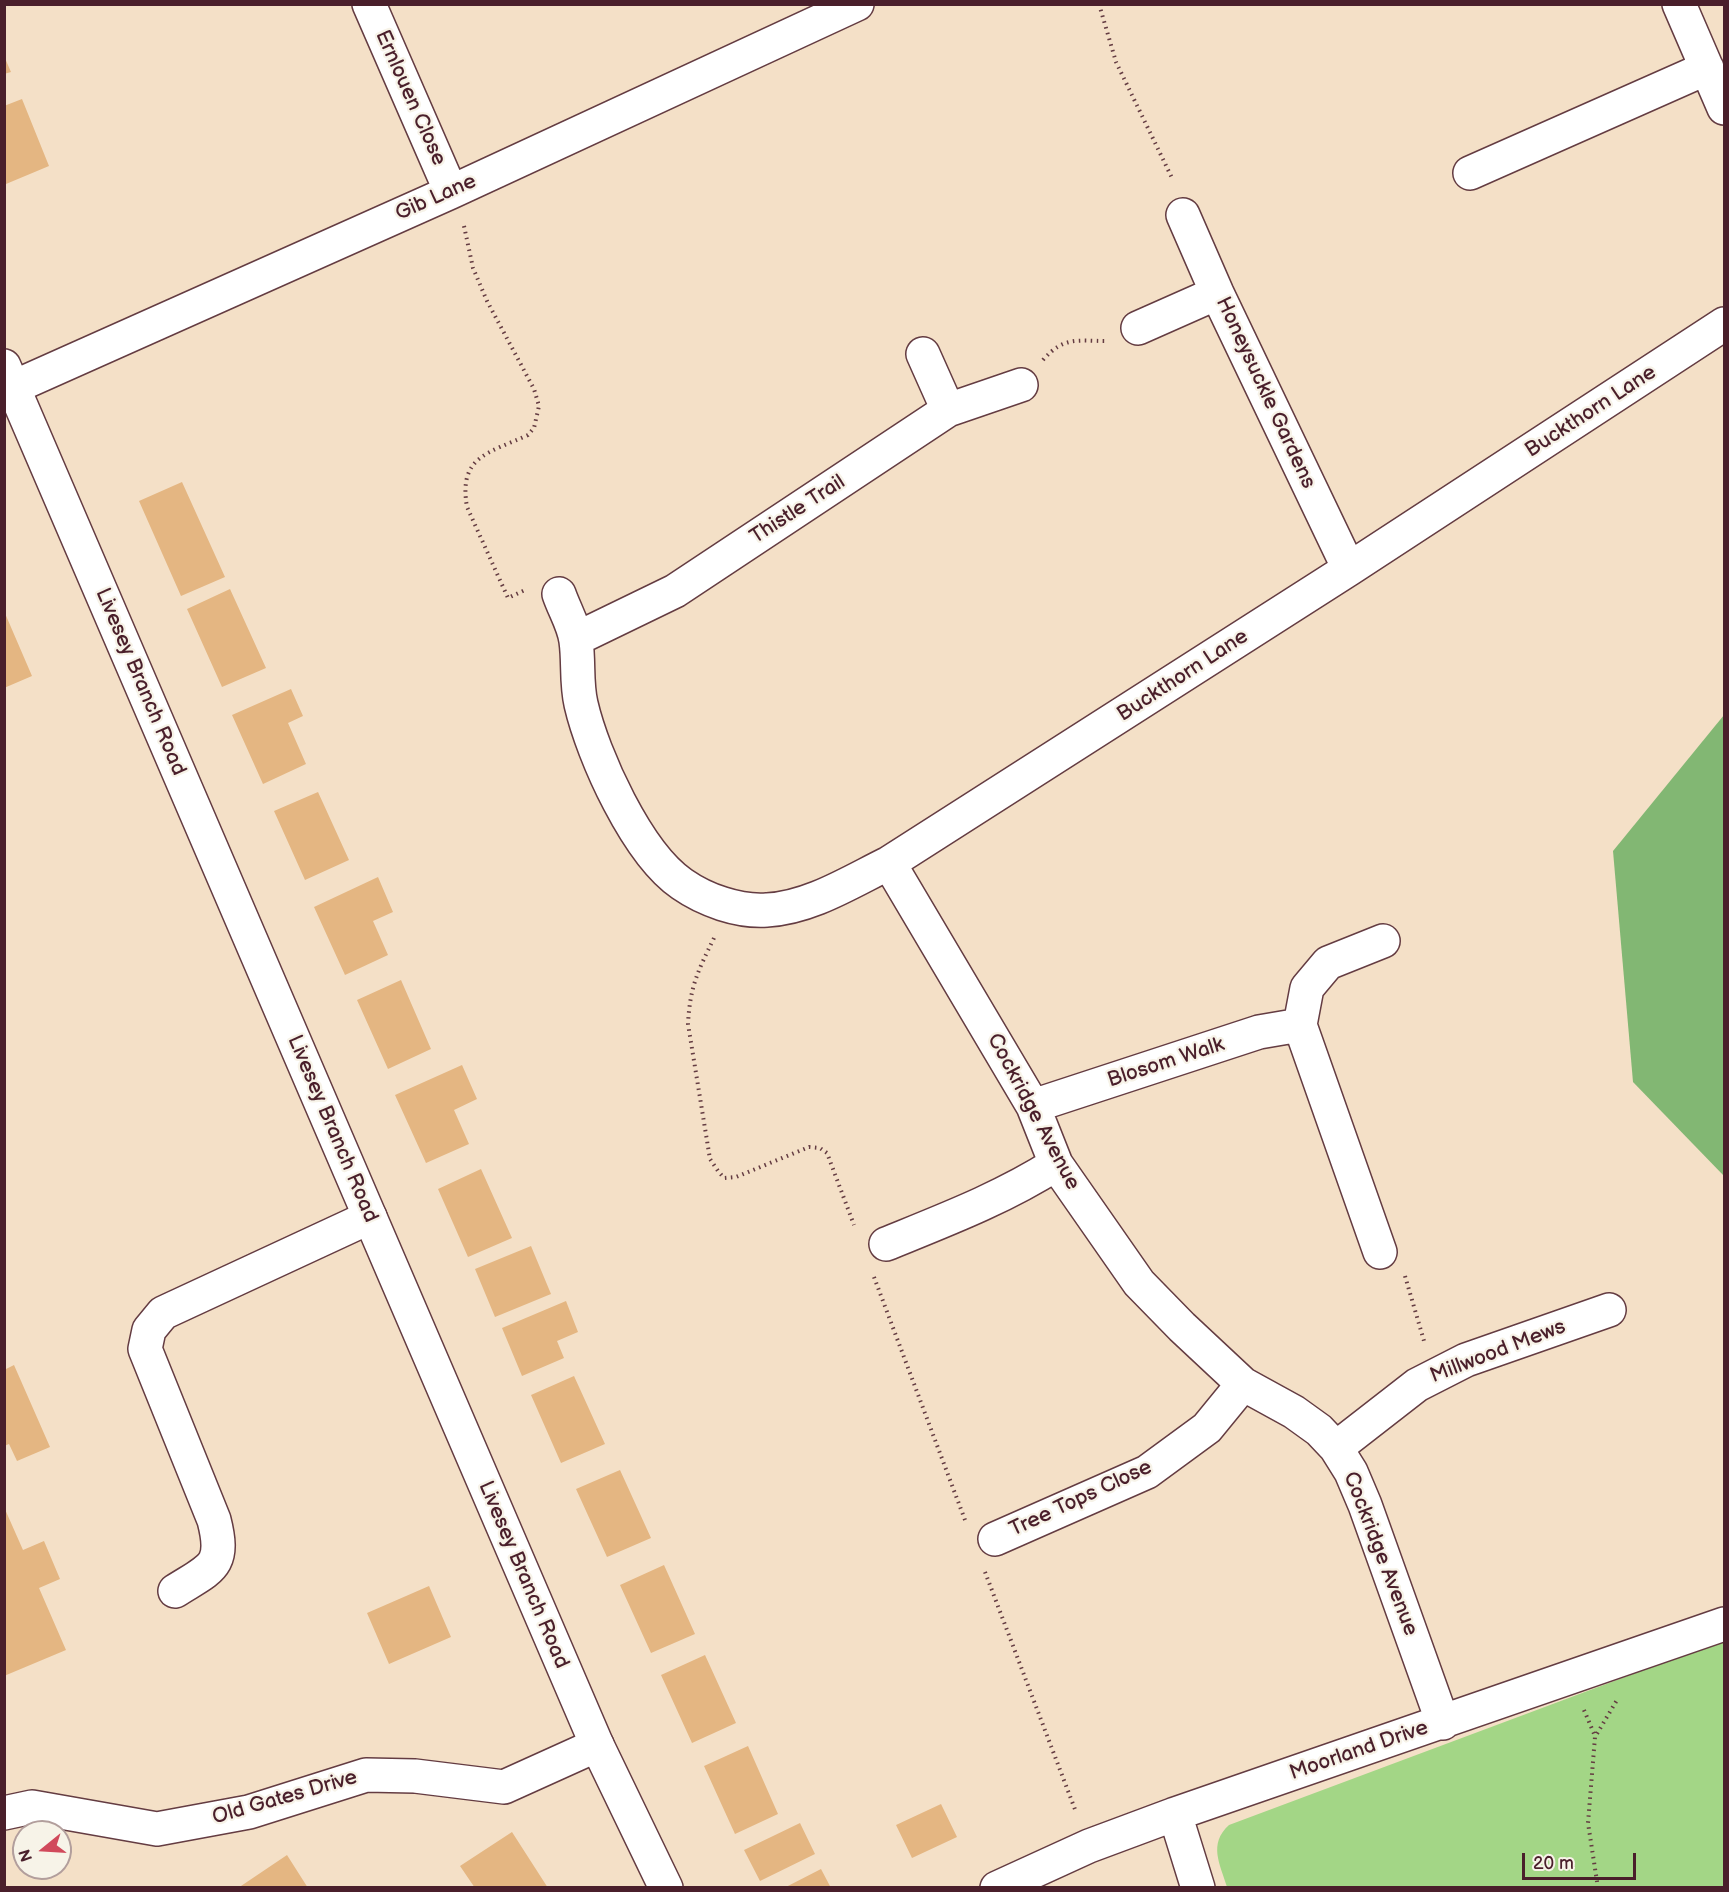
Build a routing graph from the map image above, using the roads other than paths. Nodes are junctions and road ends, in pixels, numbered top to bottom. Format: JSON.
{"nodes":[{"id":1,"x":369,"y":4,"type":"edge"},
{"id":2,"x":857,"y":4,"type":"edge"},
{"id":3,"x":1679,"y":4,"type":"edge"},
{"id":4,"x":1707,"y":68,"type":"junction"},
{"id":5,"x":1725,"y":108,"type":"edge"},
{"id":6,"x":1470,"y":173,"type":"dead end"},
{"id":7,"x":451,"y":192,"type":"junction"},
{"id":8,"x":1183,"y":215,"type":"road end"},
{"id":9,"x":1217,"y":293,"type":"junction"},
{"id":10,"x":1725,"y":324,"type":"edge"},
{"id":11,"x":1138,"y":328,"type":"road end"},
{"id":12,"x":923,"y":354,"type":"dead end"},
{"id":13,"x":9,"y":377,"type":"edge"},
{"id":14,"x":1021,"y":385,"type":"road end"},
{"id":15,"x":948,"y":410,"type":"junction"},
{"id":16,"x":1349,"y":569,"type":"junction"},
{"id":17,"x":559,"y":594,"type":"road end"},
{"id":18,"x":576,"y":639,"type":"junction"},
{"id":19,"x":889,"y":863,"type":"junction"},
{"id":20,"x":1383,"y":941,"type":"dead end"},
{"id":21,"x":1300,"y":1025,"type":"junction"},
{"id":22,"x":1033,"y":1106,"type":"junction"},
{"id":23,"x":1056,"y":1164,"type":"junction"},
{"id":24,"x":370,"y":1217,"type":"junction"},
{"id":25,"x":886,"y":1244,"type":"dead end"},
{"id":26,"x":1380,"y":1252,"type":"road end"},
{"id":27,"x":1609,"y":1310,"type":"dead end"},
{"id":28,"x":1243,"y":1384,"type":"junction"},
{"id":29,"x":1336,"y":1448,"type":"junction"},
{"id":30,"x":989,"y":1553,"type":"road end"},
{"id":31,"x":176,"y":1591,"type":"dead end"},
{"id":32,"x":1725,"y":1624,"type":"edge"},
{"id":33,"x":1443,"y":1723,"type":"junction"},
{"id":34,"x":597,"y":1745,"type":"junction"},
{"id":35,"x":4,"y":1813,"type":"edge"},
{"id":36,"x":1174,"y":1814,"type":"junction"},
{"id":37,"x":666,"y":1887,"type":"edge"},
{"id":38,"x":997,"y":1887,"type":"edge"},
{"id":39,"x":1198,"y":1887,"type":"edge"}],
"edges":[{"from":1,"to":7,"type":"street","name":"Ernlouen Close"},
{"from":2,"to":7,"type":"street","name":"Gib Lane"},
{"from":3,"to":4,"type":"street"},
{"from":4,"to":5,"type":"street"},
{"from":4,"to":6,"type":"street"},
{"from":7,"to":13,"type":"street","name":"Gib Lane"},
{"from":8,"to":9,"type":"street","name":"Honeysuckle Gardens"},
{"from":9,"to":11,"type":"street"},
{"from":9,"to":16,"type":"street","name":"Honeysuckle Gardens"},
{"from":10,"to":16,"type":"street","name":"Buckthorn Lane"},
{"from":12,"to":15,"type":"street"},
{"from":13,"to":24,"type":"street","name":"Livesey Branch Road"},
{"from":14,"to":15,"type":"street","name":"Thistle Trail"},
{"from":15,"to":18,"type":"street","name":"Thistle Trail"},
{"from":16,"to":19,"type":"street","name":"Buckthorn Lane"},
{"from":17,"to":18,"type":"street"},
{"from":18,"to":19,"type":"street","name":"Buckthorn Lane"},
{"from":19,"to":22,"type":"street","name":"Cockridge Avenue"},
{"from":20,"to":21,"type":"street"},
{"from":21,"to":22,"type":"street","name":"Blosom Walk"},
{"from":21,"to":26,"type":"street"},
{"from":22,"to":23,"type":"street","name":"Cockridge Avenue"},
{"from":23,"to":25,"type":"street"},
{"from":23,"to":28,"type":"street","name":"Cockridge Avenue"},
{"from":24,"to":31,"type":"street"},
{"from":24,"to":34,"type":"street","name":"Livesey Branch Road"},
{"from":27,"to":29,"type":"street","name":"Millwood Mews"},
{"from":28,"to":29,"type":"street","name":"Cockridge Avenue"},
{"from":28,"to":30,"type":"street","name":"Tree Tops Close"},
{"from":29,"to":33,"type":"street","name":"Cockridge Avenue"},
{"from":32,"to":33,"type":"street","name":"Moorland Drive"},
{"from":33,"to":36,"type":"street","name":"Moorland Drive"},
{"from":34,"to":35,"type":"street","name":"Old Gates Drive"},
{"from":34,"to":37,"type":"street","name":"Livesey Branch Road"},
{"from":36,"to":38,"type":"street","name":"Moorland Drive"},
{"from":36,"to":39,"type":"street"}]}
